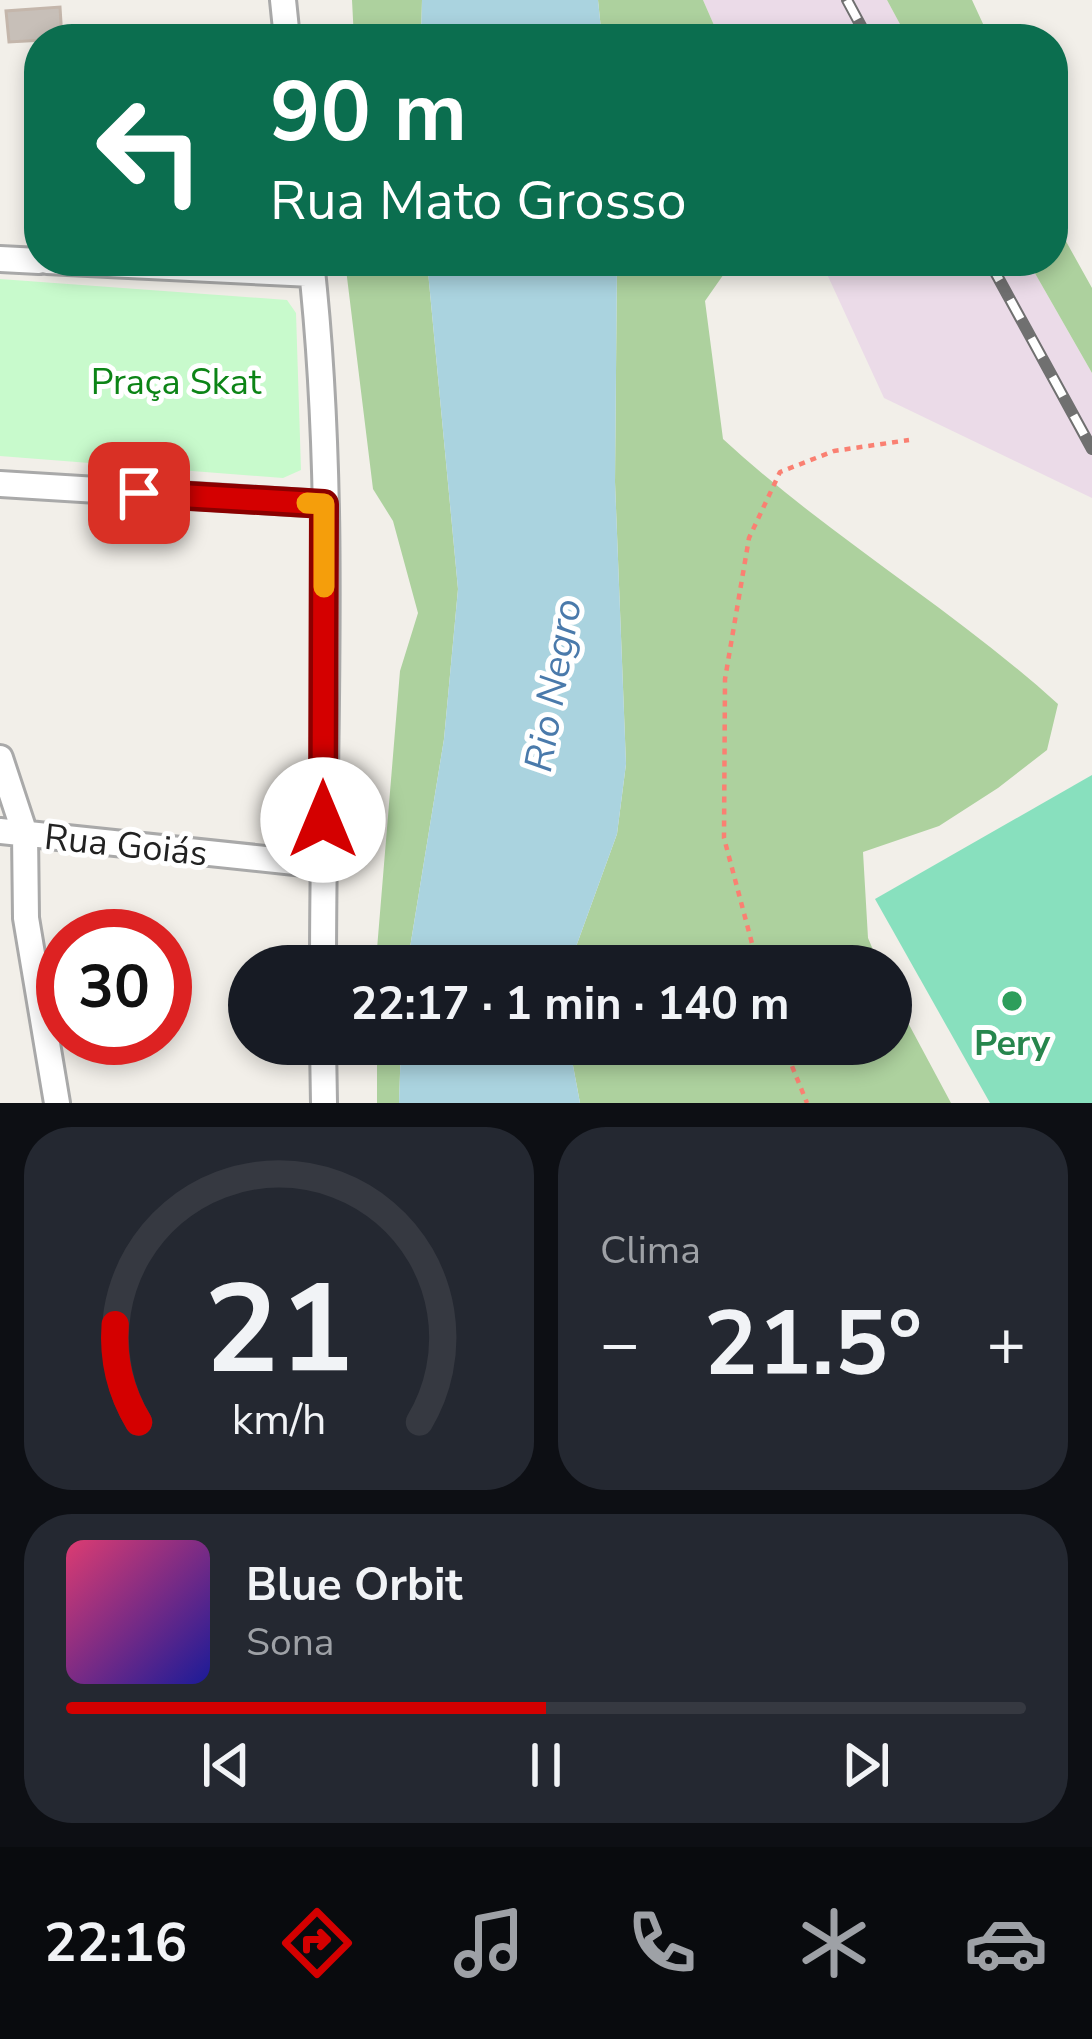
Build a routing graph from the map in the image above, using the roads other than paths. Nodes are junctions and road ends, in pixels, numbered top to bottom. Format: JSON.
{"nodes":[{"id":1,"x":312,"y":276,"type":"edge"},
{"id":2,"x":0,"y":484,"type":"edge"},
{"id":3,"x":324,"y":504,"type":"junction"},
{"id":4,"x":0,"y":758,"type":"edge"},
{"id":5,"x":12,"y":833,"type":"edge"},
{"id":6,"x":323,"y":865,"type":"junction"},
{"id":7,"x":323,"y":945,"type":"edge"},
{"id":8,"x":323,"y":1065,"type":"edge"},
{"id":9,"x":57,"y":1103,"type":"edge"},
{"id":10,"x":323,"y":1103,"type":"edge"}],
"edges":[{"from":1,"to":3,"type":"street"},
{"from":2,"to":3,"type":"street"},
{"from":3,"to":6,"type":"street"},
{"from":4,"to":5,"type":"street"},
{"from":5,"to":6,"type":"street","name":"Rua Goiás"},
{"from":5,"to":9,"type":"street"},
{"from":6,"to":7,"type":"street"},
{"from":8,"to":10,"type":"street"}]}
